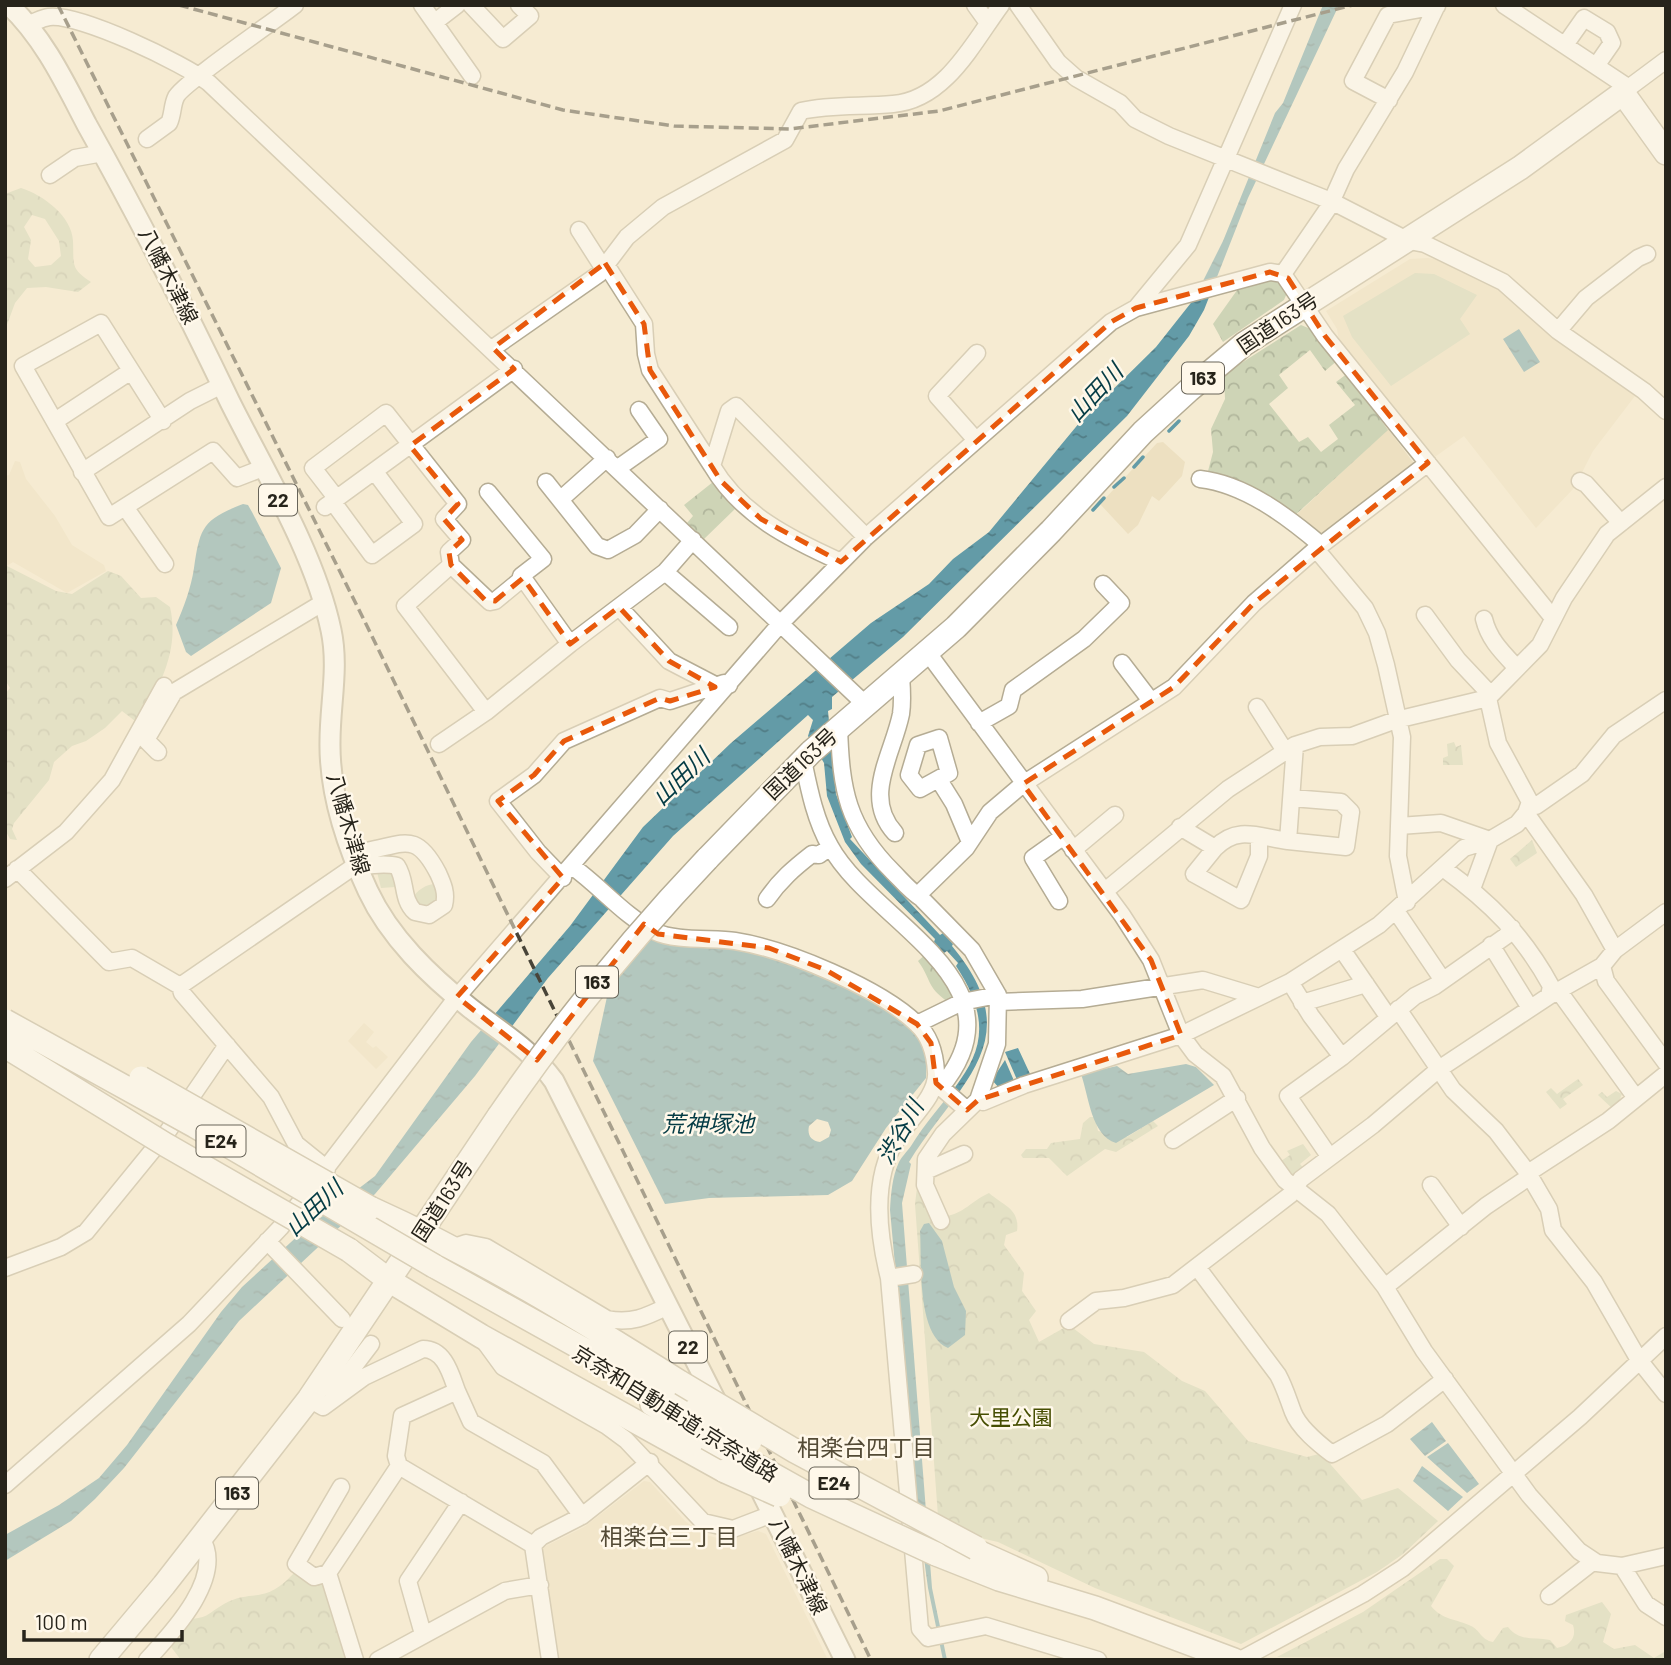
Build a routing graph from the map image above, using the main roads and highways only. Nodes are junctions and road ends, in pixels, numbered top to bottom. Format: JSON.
{"nodes":[{"id":1,"x":9,"y":5,"type":"edge"},
{"id":2,"x":1666,"y":153,"type":"edge"},
{"id":3,"x":5,"y":1013,"type":"edge"},
{"id":4,"x":5,"y":1021,"type":"edge"},
{"id":5,"x":5,"y":1046,"type":"edge"},
{"id":6,"x":444,"y":1201,"type":"junction"},
{"id":7,"x":390,"y":1222,"type":"junction"},
{"id":8,"x":452,"y":1246,"type":"junction"},
{"id":9,"x":356,"y":1255,"type":"junction"},
{"id":10,"x":404,"y":1259,"type":"junction"},
{"id":11,"x":422,"y":1300,"type":"junction"},
{"id":12,"x":358,"y":1317,"type":"junction"},
{"id":13,"x":531,"y":1322,"type":"junction"},
{"id":14,"x":936,"y":1554,"type":"junction"},
{"id":15,"x":981,"y":1558,"type":"junction"},
{"id":16,"x":101,"y":1660,"type":"edge"},
{"id":17,"x":845,"y":1660,"type":"edge"},
{"id":18,"x":1234,"y":1660,"type":"edge"}],
"edges":[{"from":1,"to":17,"type":"main road","name":"八幡木津線","number":"22"},
{"from":2,"to":6,"type":"highway","name":"国道163号","number":"163","bridge":true},
{"from":3,"to":7,"type":"highway","bridge":true},
{"from":4,"to":13,"type":"highway","name":"京奈和自動車道;京奈道路","number":"E24","bridge":true},
{"from":5,"to":9,"type":"highway","bridge":true},
{"from":6,"to":8,"type":"highway"},
{"from":6,"to":10,"type":"highway","name":"国道163号","number":"163"},
{"from":7,"to":10,"type":"highway"},
{"from":7,"to":10,"type":"highway"},
{"from":8,"to":10,"type":"highway"},
{"from":8,"to":15,"type":"highway","bridge":true},
{"from":9,"to":10,"type":"highway"},
{"from":9,"to":12,"type":"highway"},
{"from":10,"to":11,"type":"highway"},
{"from":10,"to":11,"type":"highway"},
{"from":10,"to":12,"type":"highway","name":"国道163号","number":"163"},
{"from":11,"to":12,"type":"highway"},
{"from":11,"to":14,"type":"highway","bridge":true},
{"from":12,"to":16,"type":"highway","name":"国道163号","number":"163"},
{"from":13,"to":14,"type":"highway","name":"京奈和自動車道;京奈道路","number":"E24","bridge":true},
{"from":13,"to":15,"type":"highway","name":"京奈和自動車道;京奈道路","number":"E24","bridge":true},
{"from":14,"to":15,"type":"highway","name":"京奈和自動車道;京奈道路","number":"E24"},
{"from":15,"to":18,"type":"highway","name":"京奈和自動車道;京奈道路","number":"E24"}]}
